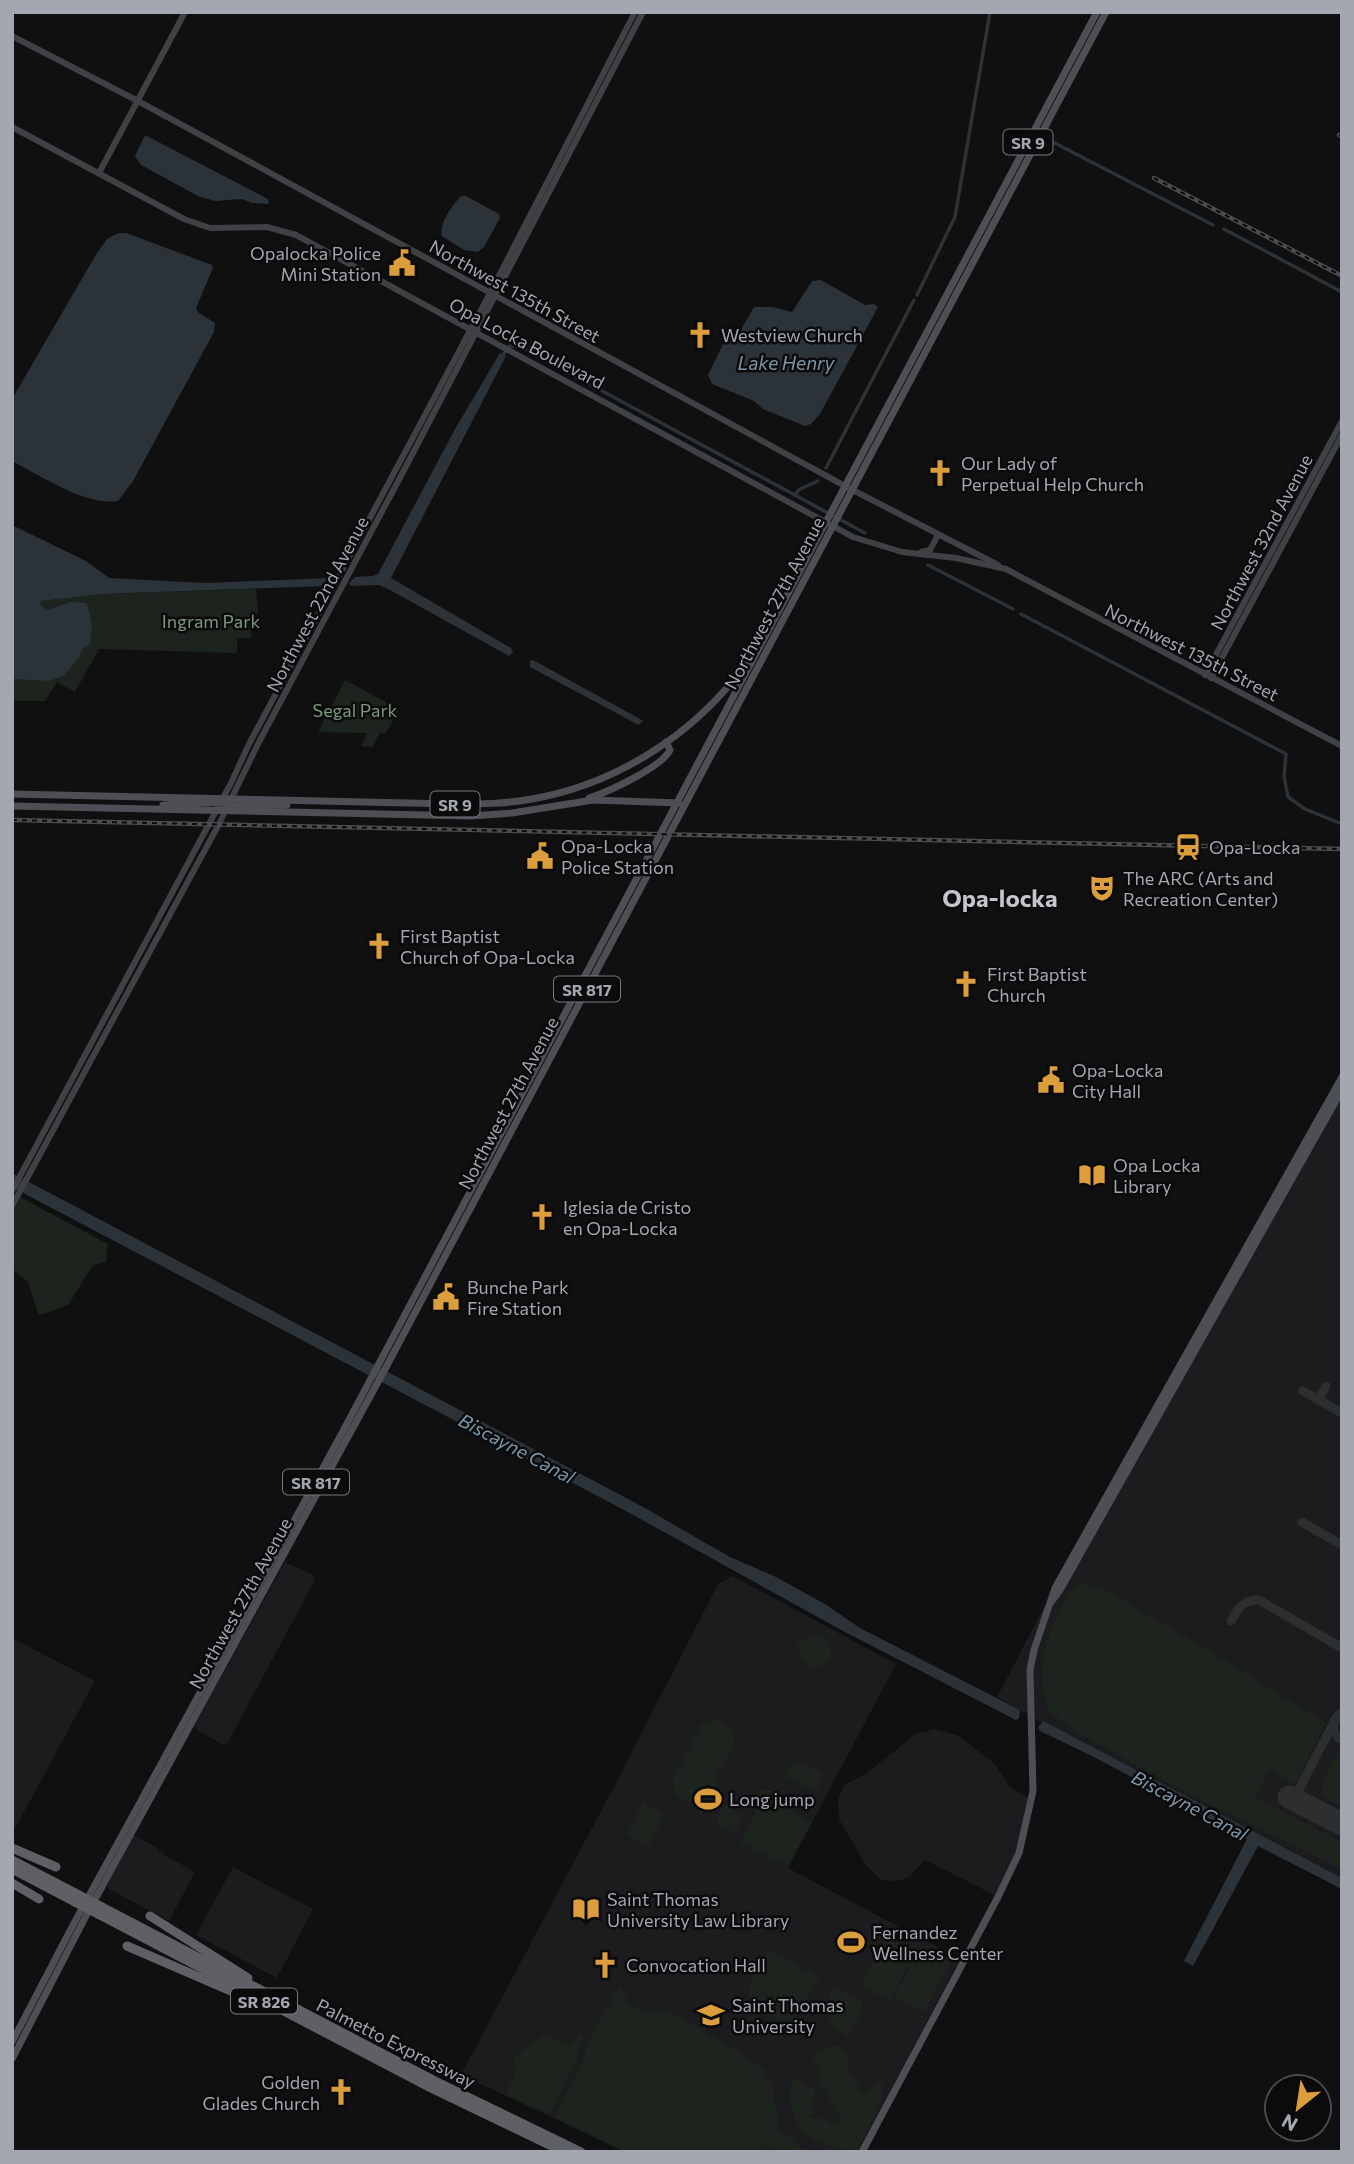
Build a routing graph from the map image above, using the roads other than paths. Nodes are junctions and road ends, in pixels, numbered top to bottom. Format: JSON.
{"nodes":[{"id":1,"x":185,"y":12,"type":"edge"},
{"id":2,"x":635,"y":12,"type":"edge"},
{"id":3,"x":643,"y":12,"type":"edge"},
{"id":4,"x":1097,"y":12,"type":"edge"},
{"id":5,"x":1106,"y":12,"type":"edge"},
{"id":6,"x":12,"y":36,"type":"edge"},
{"id":7,"x":1074,"y":65,"type":"junction"},
{"id":8,"x":138,"y":101,"type":"junction"},
{"id":9,"x":12,"y":127,"type":"edge"},
{"id":10,"x":1035,"y":130,"type":"junction"},
{"id":11,"x":1038,"y":141,"type":"junction"},
{"id":12,"x":99,"y":173,"type":"junction"},
{"id":13,"x":524,"y":234,"type":"junction"},
{"id":14,"x":492,"y":294,"type":"junction"},
{"id":15,"x":473,"y":330,"type":"junction"},
{"id":16,"x":1342,"y":421,"type":"edge"},
{"id":17,"x":1342,"y":435,"type":"edge"},
{"id":18,"x":848,"y":488,"type":"junction"},
{"id":19,"x":830,"y":522,"type":"junction"},
{"id":20,"x":938,"y":535,"type":"junction"},
{"id":21,"x":881,"y":547,"type":"junction"},
{"id":22,"x":1006,"y":569,"type":"junction"},
{"id":23,"x":1030,"y":583,"type":"joint"},
{"id":24,"x":757,"y":651,"type":"junction"},
{"id":25,"x":1208,"y":676,"type":"junction"},
{"id":26,"x":727,"y":715,"type":"junction"},
{"id":27,"x":666,"y":742,"type":"junction"},
{"id":28,"x":1342,"y":746,"type":"edge"},
{"id":29,"x":12,"y":794,"type":"edge"},
{"id":30,"x":685,"y":802,"type":"junction"},
{"id":31,"x":573,"y":803,"type":"junction"},
{"id":32,"x":677,"y":803,"type":"junction"},
{"id":33,"x":224,"y":804,"type":"junction"},
{"id":34,"x":12,"y":806,"type":"edge"},
{"id":35,"x":636,"y":880,"type":"junction"},
{"id":36,"x":638,"y":892,"type":"junction"},
{"id":37,"x":1342,"y":1077,"type":"edge"},
{"id":38,"x":1342,"y":1090,"type":"edge"},
{"id":39,"x":14,"y":1192,"type":"edge"},
{"id":40,"x":12,"y":1206,"type":"edge"},
{"id":41,"x":428,"y":1279,"type":"junction"},
{"id":42,"x":373,"y":1383,"type":"junction"},
{"id":43,"x":297,"y":1517,"type":"junction"},
{"id":44,"x":285,"y":1553,"type":"junction"},
{"id":45,"x":1049,"y":1604,"type":"junction"},
{"id":46,"x":210,"y":1682,"type":"junction"},
{"id":47,"x":12,"y":1848,"type":"edge"},
{"id":48,"x":12,"y":1860,"type":"edge"},
{"id":49,"x":56,"y":1867,"type":"dead end"},
{"id":50,"x":12,"y":1869,"type":"edge"},
{"id":51,"x":12,"y":1883,"type":"edge"},
{"id":52,"x":40,"y":1899,"type":"dead end"},
{"id":53,"x":77,"y":1899,"type":"junction"},
{"id":54,"x":100,"y":1911,"type":"junction"},
{"id":55,"x":150,"y":1916,"type":"dead end"},
{"id":56,"x":127,"y":1946,"type":"dead end"},
{"id":57,"x":285,"y":2003,"type":"junction"},
{"id":58,"x":31,"y":2014,"type":"junction"},
{"id":59,"x":312,"y":2027,"type":"junction"},
{"id":60,"x":12,"y":2042,"type":"edge"},
{"id":61,"x":12,"y":2059,"type":"edge"},
{"id":62,"x":433,"y":2085,"type":"junction"},
{"id":63,"x":457,"y":2096,"type":"junction"},
{"id":64,"x":891,"y":2100,"type":"junction"},
{"id":65,"x":560,"y":2141,"type":"junction"},
{"id":66,"x":564,"y":2152,"type":"edge"},
{"id":67,"x":581,"y":2152,"type":"edge"},
{"id":68,"x":590,"y":2152,"type":"edge"},
{"id":69,"x":862,"y":2152,"type":"edge"},
{"id":70,"x":867,"y":2152,"type":"edge"}],
"edges":[{"from":1,"to":8,"type":"main road"},
{"from":2,"to":13,"type":"main road","name":"Northwest 22nd Avenue"},
{"from":3,"to":13,"type":"main road","name":"Northwest 22nd Avenue"},
{"from":4,"to":7,"type":"main road","name":"Northwest 27th Avenue","number":"SR 9"},
{"from":5,"to":7,"type":"main road","name":"Northwest 27th Avenue","number":"SR 9"},
{"from":6,"to":8,"type":"main road","name":"Northwest 135th Street"},
{"from":7,"to":10,"type":"main road","name":"Northwest 27th Avenue","number":"SR 9"},
{"from":7,"to":11,"type":"main road","name":"Northwest 27th Avenue","number":"SR 9"},
{"from":8,"to":12,"type":"main road"},
{"from":8,"to":14,"type":"main road","name":"Northwest 135th Street"},
{"from":9,"to":12,"type":"main road","name":"Opa Locka Boulevard"},
{"from":10,"to":11,"type":"main road"},
{"from":10,"to":18,"type":"main road","name":"Northwest 27th Avenue","number":"SR 9"},
{"from":11,"to":18,"type":"main road","name":"Northwest 27th Avenue","number":"SR 9"},
{"from":12,"to":15,"type":"main road","name":"Opa Locka Boulevard"},
{"from":13,"to":14,"type":"main road","name":"Northwest 22nd Avenue"},
{"from":14,"to":15,"type":"main road","name":"Northwest 22nd Avenue"},
{"from":14,"to":18,"type":"main road","name":"Northwest 135th Street"},
{"from":15,"to":19,"type":"main road","name":"Opa Locka Boulevard"},
{"from":15,"to":33,"type":"main road","name":"Northwest 22nd Avenue"},
{"from":16,"to":25,"type":"main road","name":"Northwest 32nd Avenue"},
{"from":17,"to":25,"type":"main road","name":"Northwest 32nd Avenue"},
{"from":18,"to":19,"type":"main road","name":"Northwest 27th Avenue","number":"SR 9"},
{"from":18,"to":20,"type":"main road","name":"Northwest 135th Street"},
{"from":19,"to":21,"type":"main road","name":"Opa Locka Boulevard"},
{"from":19,"to":24,"type":"main road","name":"Northwest 27th Avenue","number":"SR 9"},
{"from":19,"to":26,"type":"main road","name":"Northwest 27th Avenue","number":"SR 9"},
{"from":20,"to":21,"type":"main road"},
{"from":20,"to":22,"type":"main road","name":"Northwest 135th Street"},
{"from":21,"to":22,"type":"main road","name":"Opa Locka Boulevard"},
{"from":22,"to":23,"type":"main road","name":"Opa Locka Boulevard"},
{"from":23,"to":25,"type":"main road","name":"Northwest 135th Street"},
{"from":24,"to":26,"type":"main road","name":"Northwest 27th Avenue","number":"SR 817"},
{"from":24,"to":27,"type":"main road","number":"SR 9"},
{"from":25,"to":28,"type":"main road","name":"Northwest 135th Street"},
{"from":26,"to":30,"type":"main road","name":"Northwest 27th Avenue"},
{"from":26,"to":32,"type":"main road","name":"Northwest 27th Avenue","number":"SR 817"},
{"from":27,"to":31,"type":"main road"},
{"from":27,"to":33,"type":"main road","number":"SR 9"},
{"from":29,"to":33,"type":"main road","number":"SR 9"},
{"from":30,"to":32,"type":"main road","number":"SR 9"},
{"from":30,"to":36,"type":"main road","name":"Northwest 27th Avenue","number":"SR 817"},
{"from":31,"to":32,"type":"main road","number":"SR 9"},
{"from":31,"to":33,"type":"main road","number":"SR 9"},
{"from":32,"to":35,"type":"main road","name":"Northwest 27th Avenue","number":"SR 817"},
{"from":33,"to":34,"type":"main road"},
{"from":33,"to":39,"type":"main road","name":"Northwest 22nd Avenue"},
{"from":35,"to":36,"type":"main road"},
{"from":35,"to":41,"type":"main road","name":"Northwest 27th Avenue","number":"SR 817"},
{"from":36,"to":41,"type":"main road","name":"Northwest 27th Avenue","number":"SR 817"},
{"from":37,"to":45,"type":"main road"},
{"from":38,"to":45,"type":"main road"},
{"from":39,"to":40,"type":"main road","name":"Northwest 22nd Avenue"},
{"from":41,"to":42,"type":"main road","name":"Northwest 27th Avenue","number":"SR 817"},
{"from":42,"to":43,"type":"main road","name":"Northwest 27th Avenue","number":"SR 817"},
{"from":42,"to":44,"type":"main road","name":"Northwest 27th Avenue","number":"SR 817"},
{"from":43,"to":44,"type":"main road"},
{"from":43,"to":46,"type":"main road","name":"Northwest 27th Avenue","number":"SR 817"},
{"from":44,"to":46,"type":"main road","name":"Northwest 27th Avenue","number":"SR 817"},
{"from":45,"to":64,"type":"main road"},
{"from":46,"to":58,"type":"main road","name":"Northwest 27th Avenue","number":"SR 817"},
{"from":46,"to":58,"type":"main road","name":"Northwest 27th Avenue","number":"SR 817"},
{"from":47,"to":49,"type":"highway"},
{"from":48,"to":53,"type":"highway","name":"Palmetto Expressway","number":"SR 826"},
{"from":50,"to":53,"type":"highway","name":"Palmetto Expressway","number":"SR 826"},
{"from":51,"to":52,"type":"highway"},
{"from":53,"to":54,"type":"highway","name":"Palmetto Expressway","number":"SR 826","bridge":true},
{"from":54,"to":57,"type":"highway","name":"Palmetto Expressway","number":"SR 826"},
{"from":54,"to":59,"type":"highway","name":"Palmetto Expressway","number":"SR 826"},
{"from":55,"to":57,"type":"highway"},
{"from":56,"to":59,"type":"highway"},
{"from":57,"to":62,"type":"highway","name":"Palmetto Expressway","number":"SR 826"},
{"from":58,"to":60,"type":"main road","name":"Northwest 27th Avenue","number":"SR 817"},
{"from":58,"to":61,"type":"main road"},
{"from":59,"to":62,"type":"highway","name":"Palmetto Expressway","number":"SR 826"},
{"from":62,"to":63,"type":"highway","name":"Palmetto Expressway","number":"SR 826"},
{"from":63,"to":65,"type":"highway","name":"Palmetto Expressway","number":"SR 826"},
{"from":63,"to":66,"type":"highway","name":"Palmetto Expressway","number":"SR 826"},
{"from":64,"to":69,"type":"main road"},
{"from":64,"to":70,"type":"main road"},
{"from":65,"to":67,"type":"highway","name":"Palmetto Expressway","number":"SR 826"},
{"from":65,"to":68,"type":"highway"}]}
